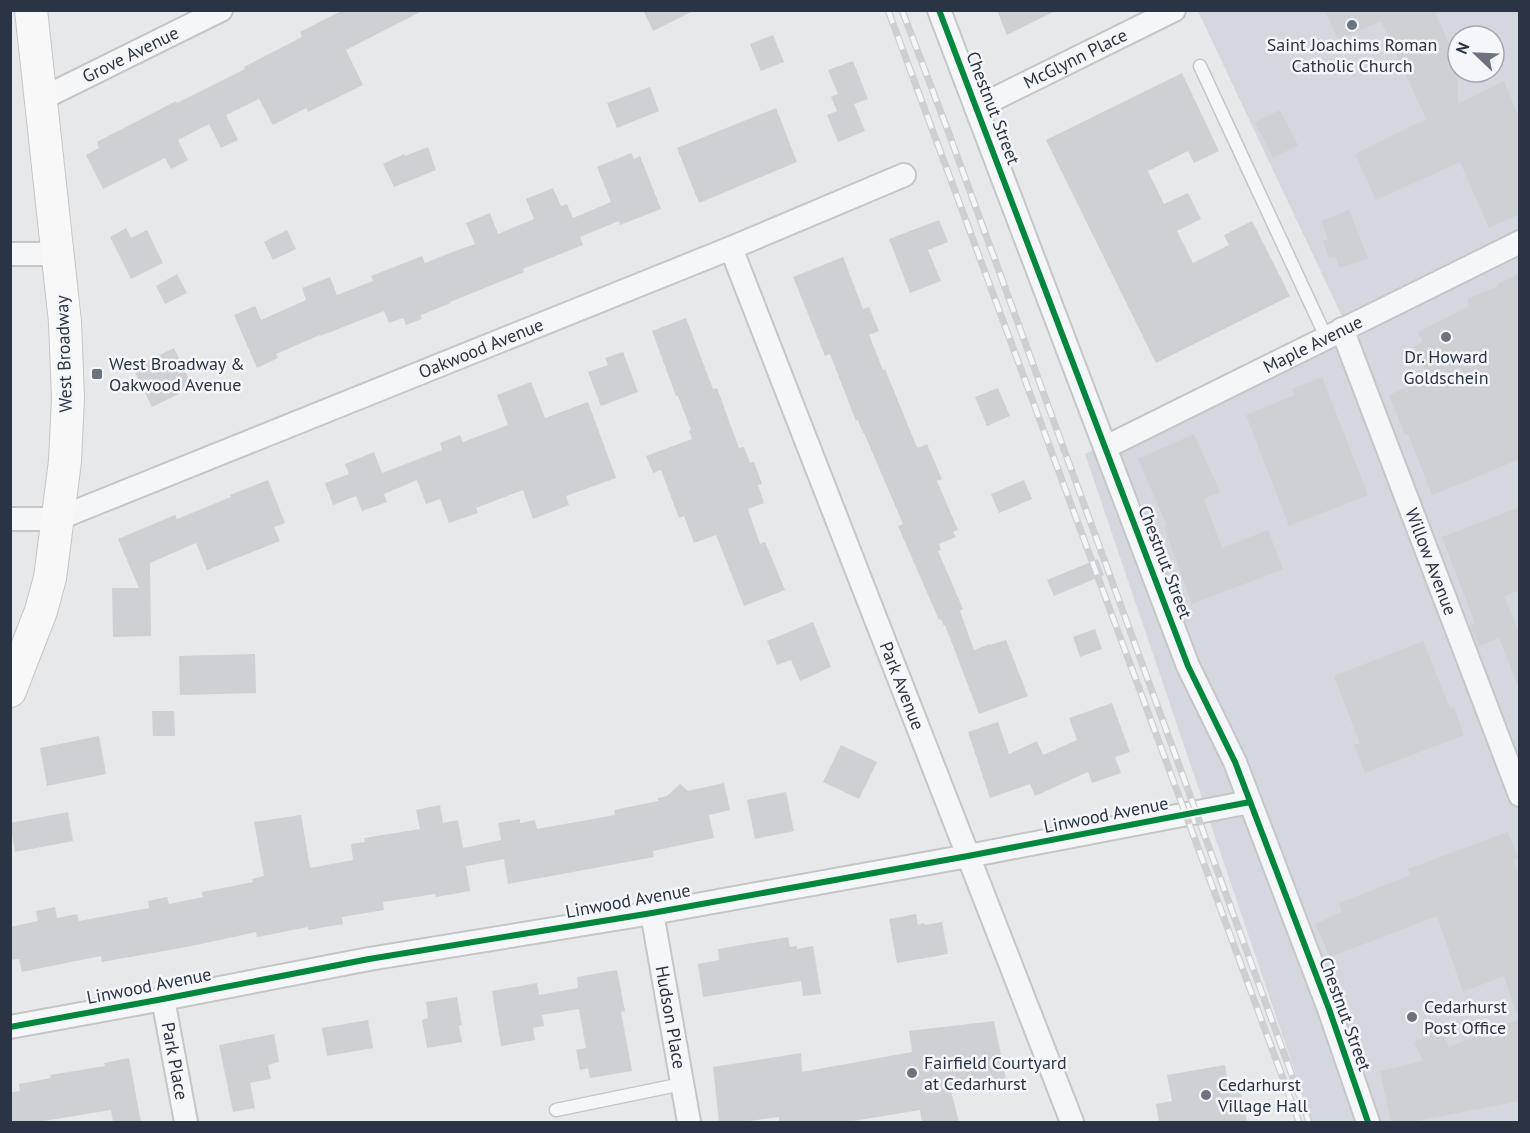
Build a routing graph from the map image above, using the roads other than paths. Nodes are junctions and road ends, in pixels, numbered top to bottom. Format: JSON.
{"nodes":[{"id":1,"x":31,"y":10,"type":"edge"},
{"id":2,"x":221,"y":10,"type":"edge"},
{"id":3,"x":939,"y":10,"type":"edge"},
{"id":4,"x":1174,"y":10,"type":"edge"},
{"id":5,"x":1200,"y":66,"type":"dead end"},
{"id":6,"x":41,"y":99,"type":"junction"},
{"id":7,"x":976,"y":108,"type":"junction"},
{"id":8,"x":904,"y":175,"type":"dead end"},
{"id":9,"x":1520,"y":242,"type":"edge"},
{"id":10,"x":730,"y":248,"type":"junction"},
{"id":11,"x":10,"y":254,"type":"edge"},
{"id":12,"x":57,"y":254,"type":"junction"},
{"id":13,"x":1334,"y":333,"type":"junction"},
{"id":14,"x":1106,"y":447,"type":"junction"},
{"id":15,"x":10,"y":519,"type":"edge"},
{"id":16,"x":57,"y":519,"type":"junction"},
{"id":17,"x":10,"y":691,"type":"edge"},
{"id":18,"x":1518,"y":787,"type":"edge"},
{"id":19,"x":1250,"y":802,"type":"junction"},
{"id":20,"x":968,"y":856,"type":"junction"},
{"id":21,"x":652,"y":913,"type":"junction"},
{"id":22,"x":163,"y":999,"type":"junction"},
{"id":23,"x":10,"y":1027,"type":"edge"},
{"id":24,"x":682,"y":1084,"type":"junction"},
{"id":25,"x":556,"y":1110,"type":"dead end"},
{"id":26,"x":186,"y":1122,"type":"edge"},
{"id":27,"x":690,"y":1122,"type":"edge"},
{"id":28,"x":1072,"y":1122,"type":"edge"},
{"id":29,"x":1368,"y":1122,"type":"edge"}],
"edges":[{"from":1,"to":6,"type":"main road","name":"West Broadway"},
{"from":2,"to":6,"type":"street","name":"Grove Avenue"},
{"from":3,"to":7,"type":"street","name":"Chestnut Street"},
{"from":4,"to":7,"type":"street","name":"McGlynn Place"},
{"from":5,"to":13,"type":"lane"},
{"from":6,"to":12,"type":"main road","name":"West Broadway"},
{"from":7,"to":14,"type":"street","name":"Chestnut Street"},
{"from":8,"to":10,"type":"street","name":"Oakwood Avenue"},
{"from":9,"to":13,"type":"street","name":"Maple Avenue"},
{"from":10,"to":16,"type":"street","name":"Oakwood Avenue"},
{"from":10,"to":20,"type":"street","name":"Park Avenue"},
{"from":11,"to":12,"type":"street"},
{"from":12,"to":16,"type":"main road","name":"West Broadway"},
{"from":13,"to":14,"type":"street","name":"Maple Avenue"},
{"from":13,"to":18,"type":"street","name":"Willow Avenue"},
{"from":14,"to":19,"type":"street","name":"Chestnut Street"},
{"from":15,"to":16,"type":"street"},
{"from":16,"to":17,"type":"main road","name":"West Broadway"},
{"from":19,"to":20,"type":"street","name":"Linwood Avenue"},
{"from":19,"to":29,"type":"street","name":"Chestnut Street"},
{"from":20,"to":21,"type":"street","name":"Linwood Avenue"},
{"from":20,"to":28,"type":"street","name":"Park Avenue"},
{"from":21,"to":22,"type":"street","name":"Linwood Avenue"},
{"from":21,"to":24,"type":"street","name":"Hudson Place"},
{"from":22,"to":23,"type":"street","name":"Linwood Avenue"},
{"from":22,"to":26,"type":"street","name":"Park Place"},
{"from":24,"to":25,"type":"lane"},
{"from":24,"to":27,"type":"street","name":"Hudson Place"}]}
